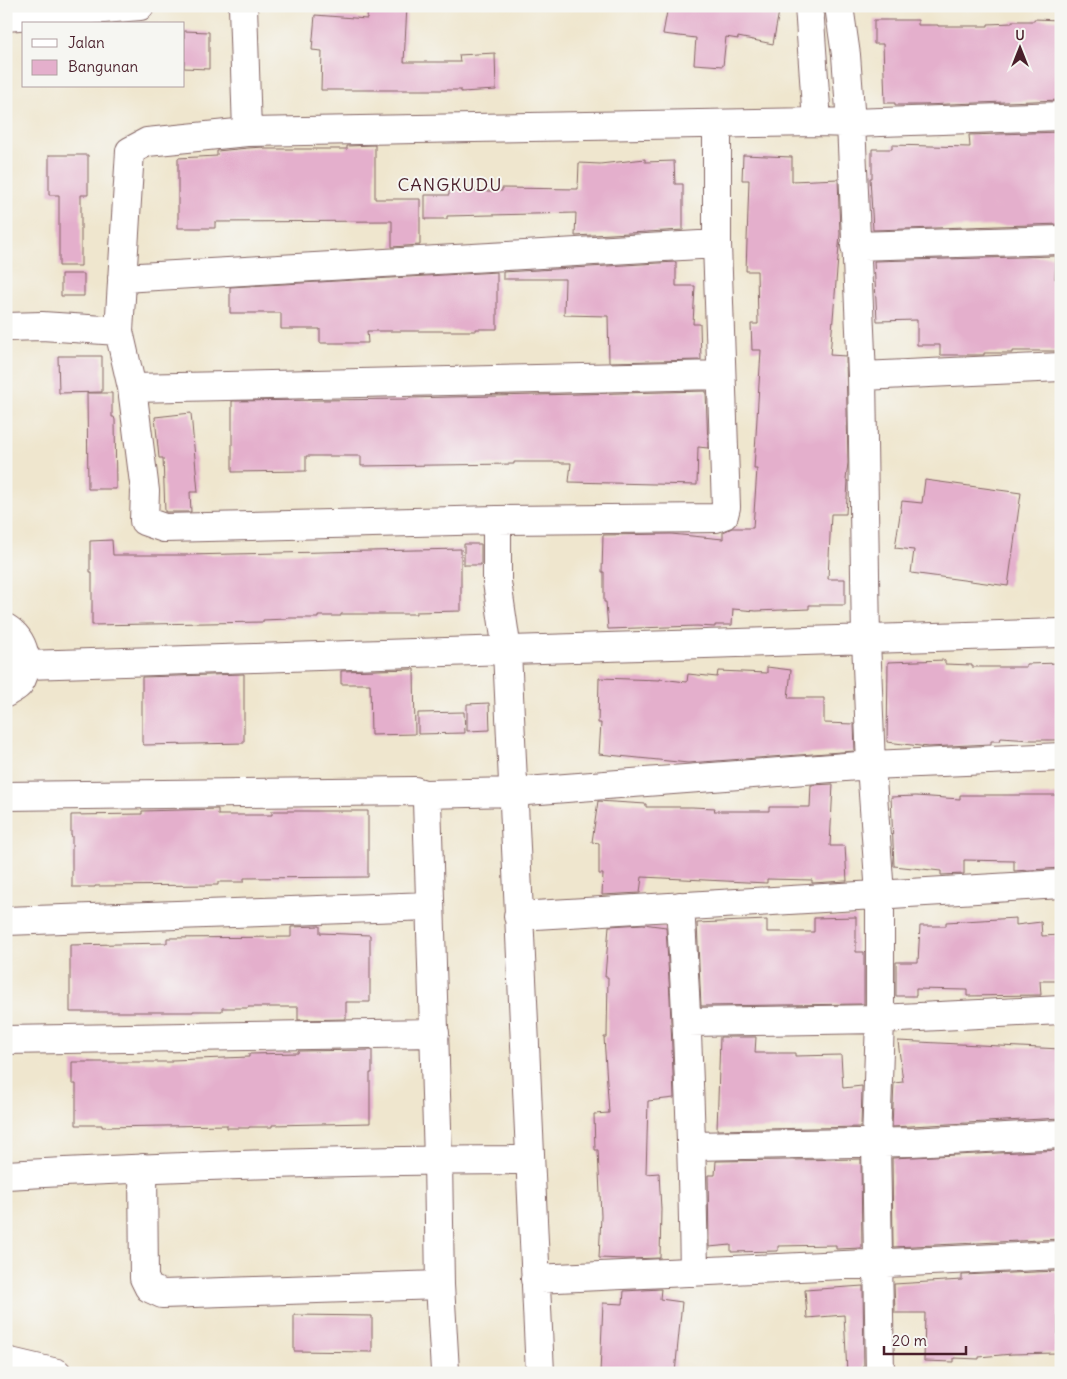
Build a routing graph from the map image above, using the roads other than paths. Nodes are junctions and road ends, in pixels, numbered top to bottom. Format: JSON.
{"nodes":[{"id":1,"x":243,"y":6,"type":"edge"},
{"id":2,"x":809,"y":6,"type":"edge"},
{"id":3,"x":840,"y":6,"type":"edge"},
{"id":4,"x":125,"y":7,"type":"edge"},
{"id":5,"x":6,"y":17,"type":"edge"},
{"id":6,"x":1061,"y":116,"type":"edge"},
{"id":7,"x":817,"y":122,"type":"junction"},
{"id":8,"x":851,"y":123,"type":"junction"},
{"id":9,"x":717,"y":124,"type":"junction"},
{"id":10,"x":247,"y":132,"type":"junction"},
{"id":11,"x":1061,"y":240,"type":"edge"},
{"id":12,"x":717,"y":244,"type":"junction"},
{"id":13,"x":855,"y":246,"type":"junction"},
{"id":14,"x":122,"y":278,"type":"junction"},
{"id":15,"x":6,"y":327,"type":"edge"},
{"id":16,"x":119,"y":331,"type":"junction"},
{"id":17,"x":1061,"y":367,"type":"edge"},
{"id":18,"x":721,"y":375,"type":"junction"},
{"id":19,"x":862,"y":376,"type":"junction"},
{"id":20,"x":132,"y":388,"type":"junction"},
{"id":21,"x":497,"y":520,"type":"junction"},
{"id":22,"x":6,"y":628,"type":"edge"},
{"id":23,"x":1061,"y":633,"type":"edge"},
{"id":24,"x":866,"y":640,"type":"junction"},
{"id":25,"x":507,"y":651,"type":"junction"},
{"id":26,"x":26,"y":665,"type":"junction"},
{"id":27,"x":6,"y":693,"type":"edge"},
{"id":28,"x":1061,"y":757,"type":"edge"},
{"id":29,"x":871,"y":766,"type":"junction"},
{"id":30,"x":513,"y":792,"type":"junction"},
{"id":31,"x":424,"y":794,"type":"junction"},
{"id":32,"x":6,"y":796,"type":"edge"},
{"id":33,"x":1061,"y":884,"type":"edge"},
{"id":34,"x":880,"y":895,"type":"junction"},
{"id":35,"x":430,"y":906,"type":"junction"},
{"id":36,"x":680,"y":906,"type":"junction"},
{"id":37,"x":518,"y":916,"type":"junction"},
{"id":38,"x":6,"y":921,"type":"edge"},
{"id":39,"x":1061,"y":1010,"type":"edge"},
{"id":40,"x":880,"y":1019,"type":"junction"},
{"id":41,"x":688,"y":1022,"type":"junction"},
{"id":42,"x":435,"y":1033,"type":"junction"},
{"id":43,"x":6,"y":1040,"type":"edge"},
{"id":44,"x":1061,"y":1134,"type":"edge"},
{"id":45,"x":876,"y":1143,"type":"junction"},
{"id":46,"x":692,"y":1146,"type":"junction"},
{"id":47,"x":438,"y":1160,"type":"junction"},
{"id":48,"x":530,"y":1160,"type":"junction"},
{"id":49,"x":143,"y":1168,"type":"junction"},
{"id":50,"x":6,"y":1175,"type":"edge"},
{"id":51,"x":1061,"y":1255,"type":"edge"},
{"id":52,"x":879,"y":1264,"type":"junction"},
{"id":53,"x":694,"y":1272,"type":"junction"},
{"id":54,"x":535,"y":1279,"type":"junction"},
{"id":55,"x":440,"y":1285,"type":"junction"},
{"id":56,"x":6,"y":1361,"type":"edge"},
{"id":57,"x":445,"y":1371,"type":"dead end"},
{"id":58,"x":56,"y":1373,"type":"edge"},
{"id":59,"x":540,"y":1373,"type":"edge"},
{"id":60,"x":880,"y":1373,"type":"edge"}],
"edges":[{"from":1,"to":10,"type":"street"},
{"from":2,"to":7,"type":"street"},
{"from":3,"to":8,"type":"street"},
{"from":4,"to":5,"type":"street"},
{"from":6,"to":8,"type":"street"},
{"from":7,"to":8,"type":"street"},
{"from":7,"to":9,"type":"street"},
{"from":8,"to":13,"type":"street"},
{"from":9,"to":10,"type":"street"},
{"from":9,"to":12,"type":"street"},
{"from":10,"to":14,"type":"street"},
{"from":11,"to":13,"type":"street"},
{"from":12,"to":14,"type":"street"},
{"from":12,"to":18,"type":"street"},
{"from":13,"to":19,"type":"street"},
{"from":14,"to":16,"type":"street"},
{"from":15,"to":16,"type":"street"},
{"from":16,"to":20,"type":"street"},
{"from":17,"to":19,"type":"street"},
{"from":18,"to":20,"type":"street"},
{"from":18,"to":21,"type":"street"},
{"from":19,"to":24,"type":"street"},
{"from":20,"to":21,"type":"street"},
{"from":21,"to":25,"type":"street"},
{"from":22,"to":26,"type":"street"},
{"from":23,"to":24,"type":"street"},
{"from":24,"to":25,"type":"street"},
{"from":24,"to":29,"type":"street"},
{"from":25,"to":26,"type":"street"},
{"from":25,"to":30,"type":"street"},
{"from":26,"to":27,"type":"street"},
{"from":28,"to":29,"type":"street"},
{"from":29,"to":30,"type":"street"},
{"from":29,"to":34,"type":"street"},
{"from":30,"to":31,"type":"street"},
{"from":30,"to":37,"type":"street"},
{"from":31,"to":32,"type":"street"},
{"from":31,"to":35,"type":"street"},
{"from":33,"to":34,"type":"street"},
{"from":34,"to":36,"type":"street"},
{"from":34,"to":40,"type":"street"},
{"from":35,"to":38,"type":"street"},
{"from":35,"to":42,"type":"street"},
{"from":36,"to":37,"type":"street"},
{"from":36,"to":41,"type":"street"},
{"from":37,"to":48,"type":"street"},
{"from":39,"to":40,"type":"street"},
{"from":40,"to":41,"type":"street"},
{"from":40,"to":45,"type":"street"},
{"from":41,"to":46,"type":"street"},
{"from":42,"to":43,"type":"street"},
{"from":42,"to":47,"type":"street"},
{"from":44,"to":45,"type":"street"},
{"from":45,"to":46,"type":"street"},
{"from":45,"to":52,"type":"street"},
{"from":46,"to":53,"type":"street"},
{"from":47,"to":48,"type":"street"},
{"from":47,"to":49,"type":"street"},
{"from":47,"to":55,"type":"street"},
{"from":48,"to":54,"type":"street"},
{"from":49,"to":50,"type":"street"},
{"from":49,"to":55,"type":"street"},
{"from":51,"to":52,"type":"street"},
{"from":52,"to":53,"type":"street"},
{"from":52,"to":60,"type":"street"},
{"from":53,"to":54,"type":"street"},
{"from":54,"to":59,"type":"street"},
{"from":55,"to":57,"type":"street"},
{"from":56,"to":58,"type":"street"}]}
